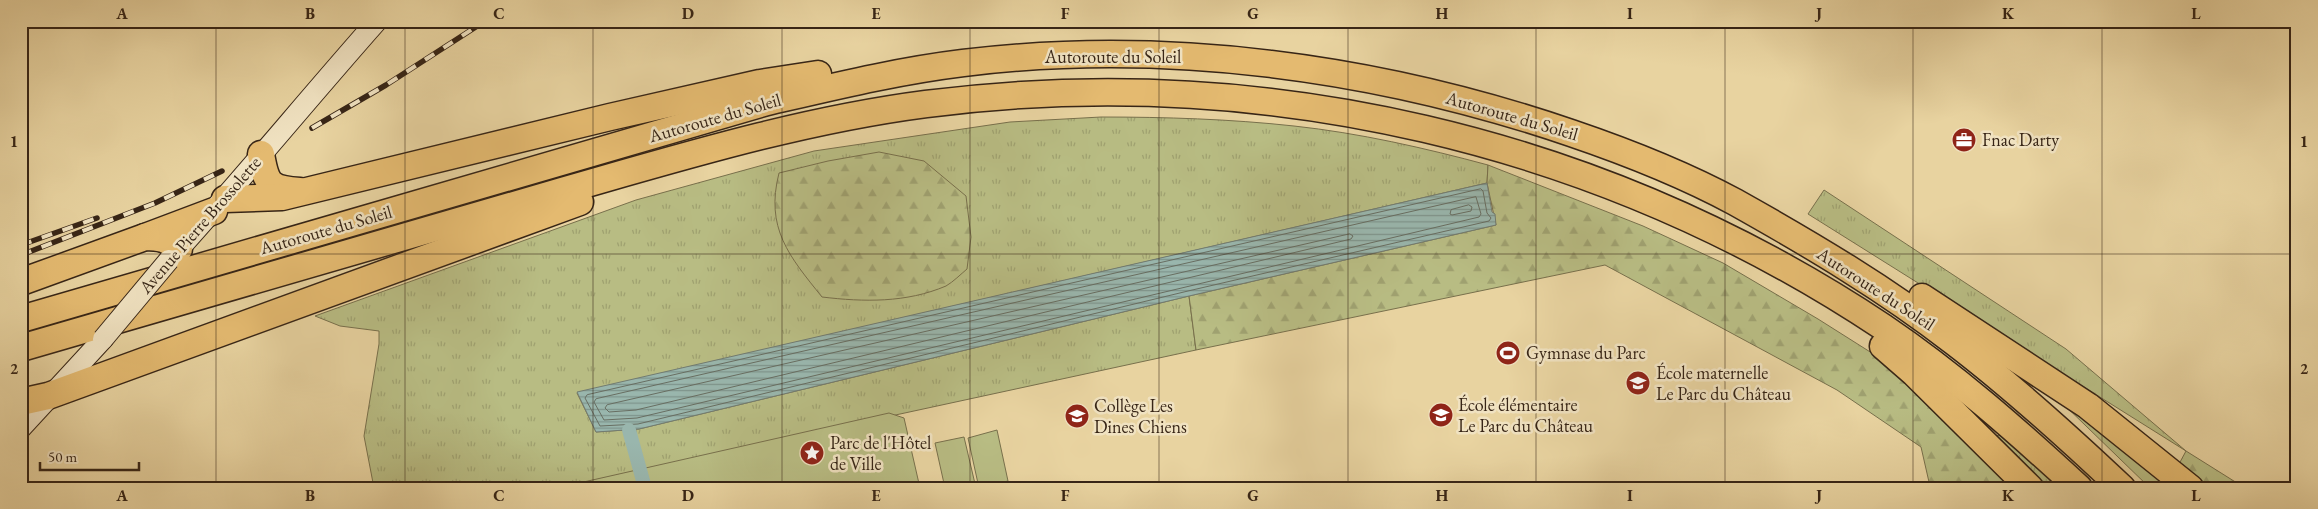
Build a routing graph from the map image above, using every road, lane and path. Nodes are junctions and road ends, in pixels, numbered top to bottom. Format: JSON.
{"nodes":[{"id":1,"x":377,"y":21,"type":"edge"},
{"id":2,"x":874,"y":77,"type":"junction"},
{"id":3,"x":261,"y":154,"type":"junction"},
{"id":4,"x":672,"y":160,"type":"junction"},
{"id":5,"x":303,"y":192,"type":"junction"},
{"id":6,"x":1733,"y":201,"type":"junction"},
{"id":7,"x":219,"y":205,"type":"junction"},
{"id":8,"x":145,"y":237,"type":"junction"},
{"id":9,"x":174,"y":254,"type":"junction"},
{"id":10,"x":21,"y":282,"type":"edge"},
{"id":11,"x":1831,"y":296,"type":"junction"},
{"id":12,"x":21,"y":318,"type":"edge"},
{"id":13,"x":21,"y":348,"type":"edge"},
{"id":14,"x":48,"y":396,"type":"junction"},
{"id":15,"x":21,"y":402,"type":"edge"},
{"id":16,"x":21,"y":428,"type":"edge"},
{"id":17,"x":2030,"y":488,"type":"edge"},
{"id":18,"x":2079,"y":488,"type":"edge"},
{"id":19,"x":2122,"y":488,"type":"edge"},
{"id":20,"x":2190,"y":488,"type":"edge"}],
"edges":[{"from":1,"to":3,"type":"main road","name":"Avenue Pierre Brossolette"},
{"from":2,"to":5,"type":"highway"},
{"from":2,"to":6,"type":"highway","name":"Autoroute du Soleil"},
{"from":2,"to":12,"type":"highway","name":"Autoroute du Soleil"},
{"from":3,"to":5,"type":"highway"},
{"from":3,"to":7,"type":"main road","name":"Avenue Pierre Brossolette"},
{"from":4,"to":11,"type":"highway","name":"Autoroute du Soleil"},
{"from":4,"to":13,"type":"highway","name":"Autoroute du Soleil"},
{"from":4,"to":14,"type":"highway"},
{"from":5,"to":7,"type":"highway"},
{"from":6,"to":19,"type":"highway","name":"Autoroute du Soleil"},
{"from":6,"to":20,"type":"highway"},
{"from":7,"to":8,"type":"highway"},
{"from":7,"to":9,"type":"main road","name":"Avenue Pierre Brossolette"},
{"from":8,"to":9,"type":"highway"},
{"from":8,"to":10,"type":"highway"},
{"from":9,"to":14,"type":"main road","name":"Avenue Pierre Brossolette","bridge":true},
{"from":11,"to":17,"type":"highway"},
{"from":11,"to":18,"type":"highway","name":"Autoroute du Soleil"},
{"from":14,"to":15,"type":"highway"},
{"from":14,"to":16,"type":"main road","name":"Avenue Pierre Brossolette"}]}
